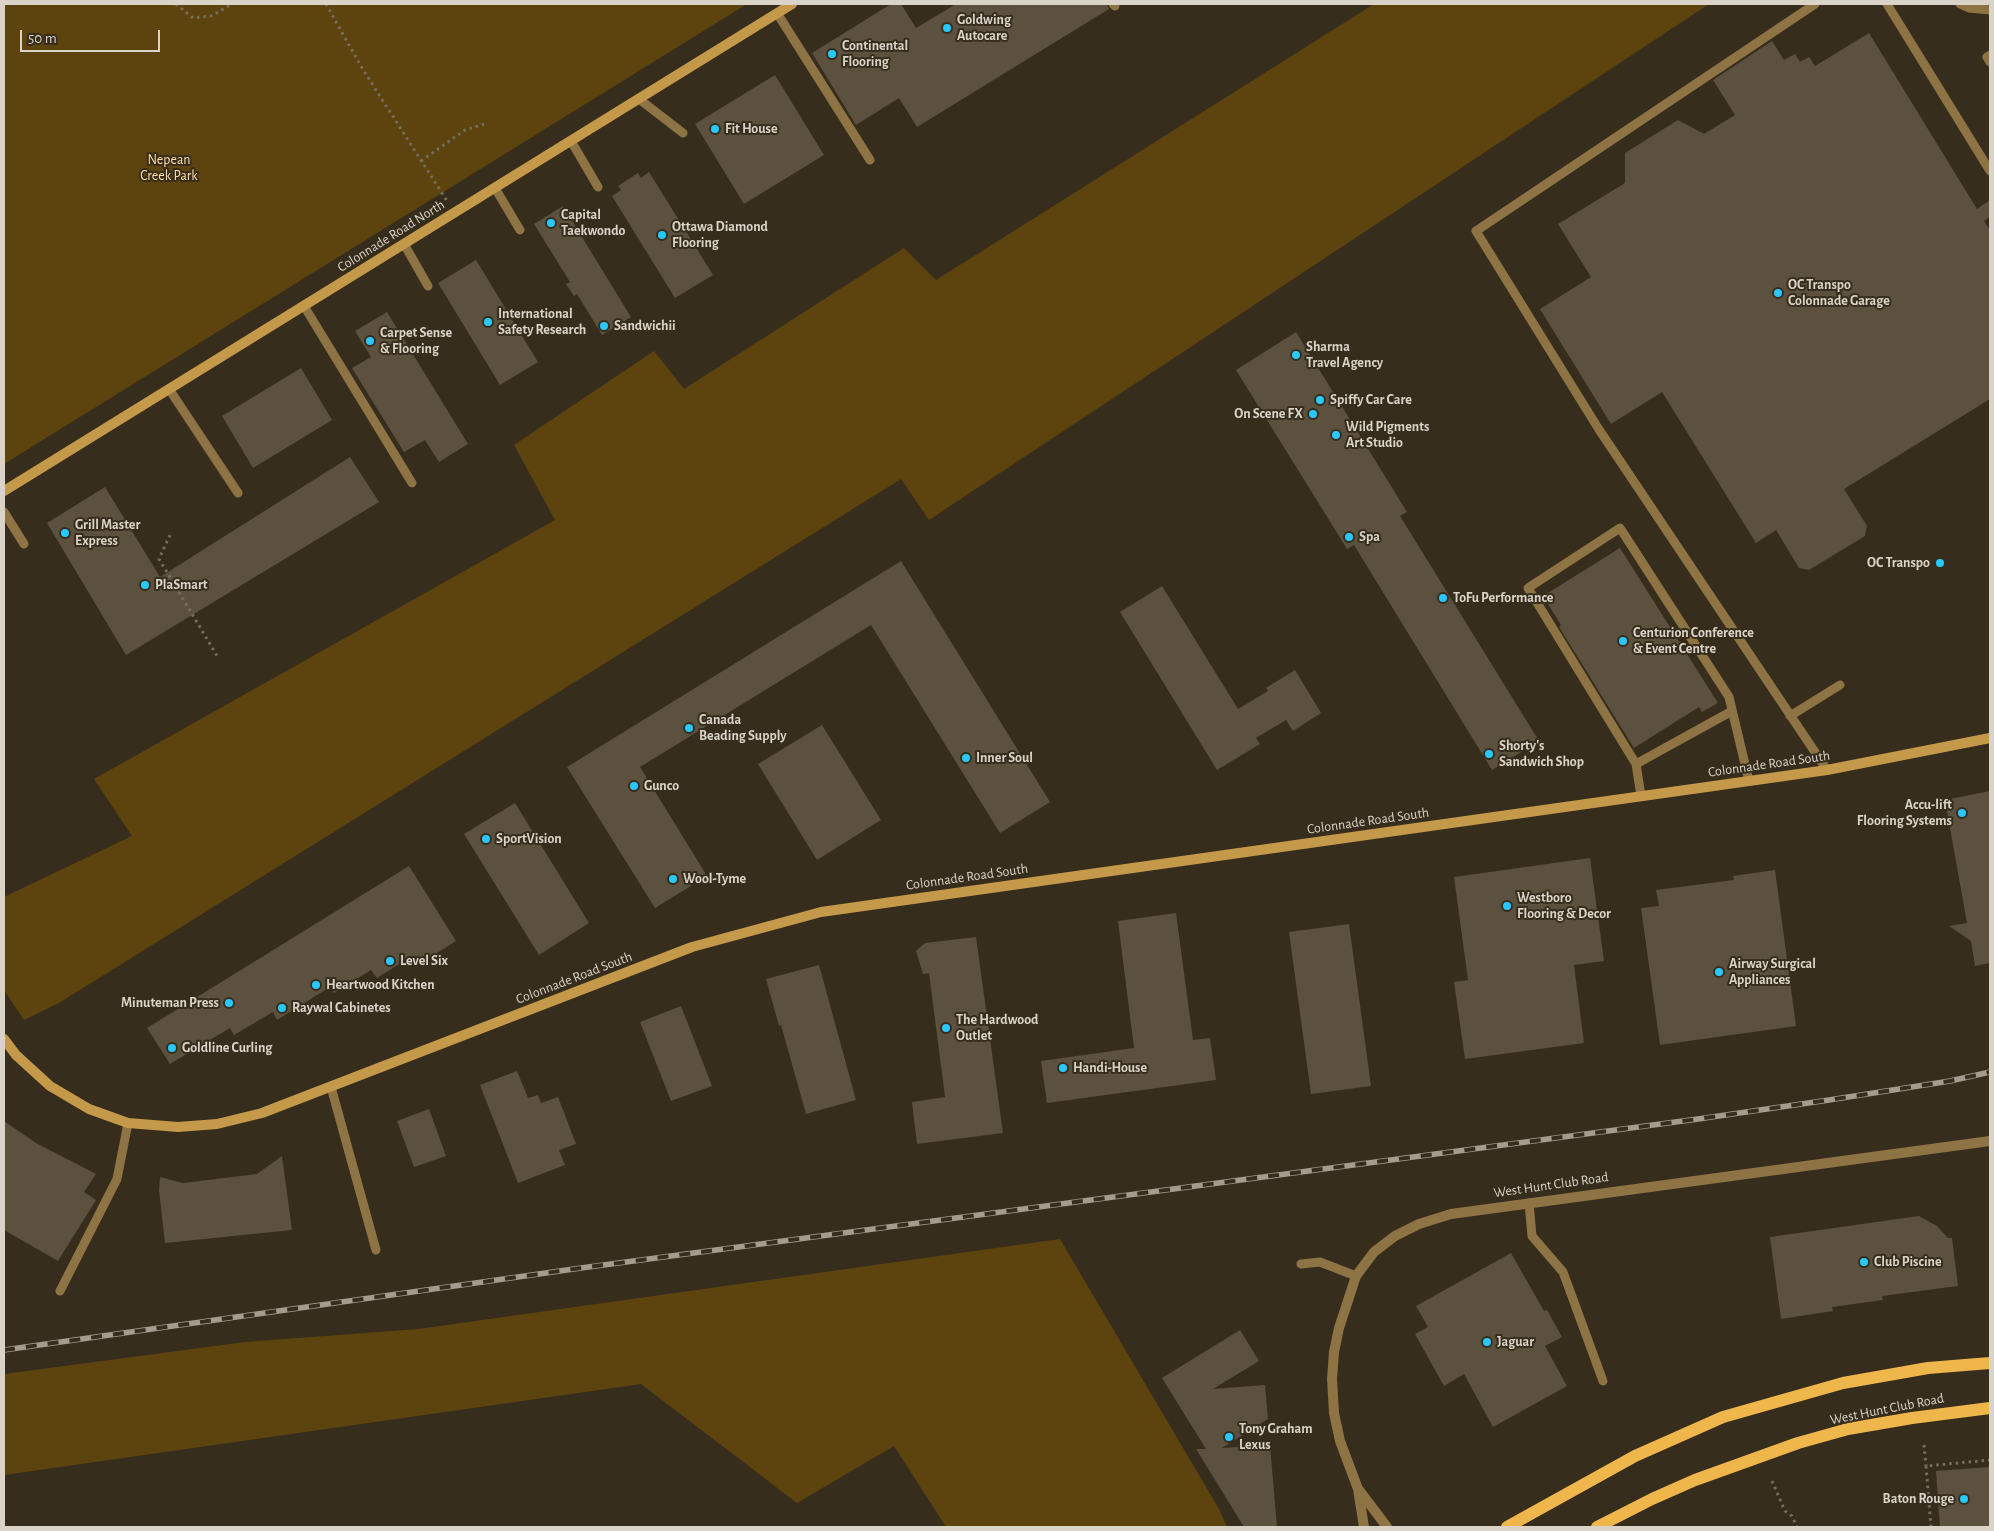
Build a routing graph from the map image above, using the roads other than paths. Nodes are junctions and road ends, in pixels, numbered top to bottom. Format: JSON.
{"nodes":[{"id":1,"x":792,"y":4,"type":"edge"},
{"id":2,"x":1815,"y":4,"type":"edge"},
{"id":3,"x":1887,"y":4,"type":"edge"},
{"id":4,"x":1960,"y":4,"type":"edge"},
{"id":5,"x":1990,"y":10,"type":"edge"},
{"id":6,"x":777,"y":13,"type":"junction"},
{"id":7,"x":1990,"y":55,"type":"edge"},
{"id":8,"x":1990,"y":62,"type":"edge"},
{"id":9,"x":639,"y":99,"type":"junction"},
{"id":10,"x":683,"y":133,"type":"dead end"},
{"id":11,"x":571,"y":141,"type":"junction"},
{"id":12,"x":870,"y":160,"type":"dead end"},
{"id":13,"x":1990,"y":172,"type":"edge"},
{"id":14,"x":598,"y":187,"type":"dead end"},
{"id":15,"x":495,"y":188,"type":"junction"},
{"id":16,"x":520,"y":230,"type":"dead end"},
{"id":17,"x":404,"y":244,"type":"junction"},
{"id":18,"x":428,"y":286,"type":"dead end"},
{"id":19,"x":304,"y":306,"type":"junction"},
{"id":20,"x":169,"y":389,"type":"junction"},
{"id":21,"x":412,"y":483,"type":"dead end"},
{"id":22,"x":4,"y":491,"type":"edge"},
{"id":23,"x":238,"y":493,"type":"dead end"},
{"id":24,"x":4,"y":512,"type":"edge"},
{"id":25,"x":24,"y":544,"type":"dead end"},
{"id":26,"x":1840,"y":685,"type":"dead end"},
{"id":27,"x":1732,"y":711,"type":"junction"},
{"id":28,"x":1790,"y":716,"type":"junction"},
{"id":29,"x":1990,"y":738,"type":"edge"},
{"id":30,"x":1636,"y":764,"type":"junction"},
{"id":31,"x":1827,"y":770,"type":"junction"},
{"id":32,"x":1749,"y":781,"type":"junction"},
{"id":33,"x":1641,"y":796,"type":"junction"},
{"id":34,"x":4,"y":1039,"type":"edge"},
{"id":35,"x":331,"y":1087,"type":"junction"},
{"id":36,"x":128,"y":1123,"type":"junction"},
{"id":37,"x":1990,"y":1141,"type":"edge"},
{"id":38,"x":1529,"y":1204,"type":"junction"},
{"id":39,"x":376,"y":1250,"type":"dead end"},
{"id":40,"x":1301,"y":1264,"type":"dead end"},
{"id":41,"x":1356,"y":1276,"type":"junction"},
{"id":42,"x":60,"y":1291,"type":"dead end"},
{"id":43,"x":1990,"y":1363,"type":"edge"},
{"id":44,"x":1603,"y":1382,"type":"dead end"},
{"id":45,"x":1990,"y":1408,"type":"edge"},
{"id":46,"x":1358,"y":1490,"type":"junction"},
{"id":47,"x":1364,"y":1527,"type":"edge"},
{"id":48,"x":1387,"y":1527,"type":"edge"},
{"id":49,"x":1507,"y":1527,"type":"edge"},
{"id":50,"x":1597,"y":1527,"type":"edge"}],
"edges":[{"from":1,"to":6,"type":"street","name":"Colonnade Road North"},
{"from":2,"to":28,"type":"lane"},
{"from":3,"to":13,"type":"lane"},
{"from":4,"to":5,"type":"lane"},
{"from":6,"to":9,"type":"street","name":"Colonnade Road North"},
{"from":6,"to":12,"type":"lane"},
{"from":7,"to":8,"type":"lane"},
{"from":9,"to":10,"type":"lane"},
{"from":9,"to":11,"type":"street","name":"Colonnade Road North"},
{"from":11,"to":14,"type":"lane"},
{"from":11,"to":15,"type":"street","name":"Colonnade Road North"},
{"from":15,"to":16,"type":"lane"},
{"from":15,"to":17,"type":"street","name":"Colonnade Road North"},
{"from":17,"to":18,"type":"lane"},
{"from":17,"to":19,"type":"street","name":"Colonnade Road North"},
{"from":19,"to":20,"type":"street","name":"Colonnade Road North"},
{"from":19,"to":21,"type":"lane"},
{"from":20,"to":22,"type":"street","name":"Colonnade Road North"},
{"from":20,"to":23,"type":"lane"},
{"from":24,"to":25,"type":"lane"},
{"from":26,"to":28,"type":"lane"},
{"from":27,"to":30,"type":"lane"},
{"from":27,"to":30,"type":"lane"},
{"from":27,"to":32,"type":"lane"},
{"from":28,"to":31,"type":"lane"},
{"from":29,"to":31,"type":"street","name":"Colonnade Road South"},
{"from":30,"to":33,"type":"lane"},
{"from":31,"to":32,"type":"street","name":"Colonnade Road South"},
{"from":32,"to":33,"type":"street","name":"Colonnade Road South"},
{"from":33,"to":35,"type":"street","name":"Colonnade Road South"},
{"from":34,"to":36,"type":"street","name":"Colonnade Road South"},
{"from":35,"to":36,"type":"street","name":"Colonnade Road South"},
{"from":35,"to":39,"type":"lane"},
{"from":36,"to":42,"type":"lane"},
{"from":37,"to":38,"type":"street","name":"West Hunt Club Road"},
{"from":38,"to":41,"type":"street","name":"West Hunt Club Road"},
{"from":38,"to":44,"type":"lane"},
{"from":40,"to":41,"type":"lane"},
{"from":41,"to":46,"type":"street","name":"West Hunt Club Road"},
{"from":43,"to":49,"type":"main road"},
{"from":45,"to":50,"type":"main road","name":"West Hunt Club Road"},
{"from":46,"to":47,"type":"street","name":"West Hunt Club Road"},
{"from":46,"to":48,"type":"street","name":"West Hunt Club Road"}]}
